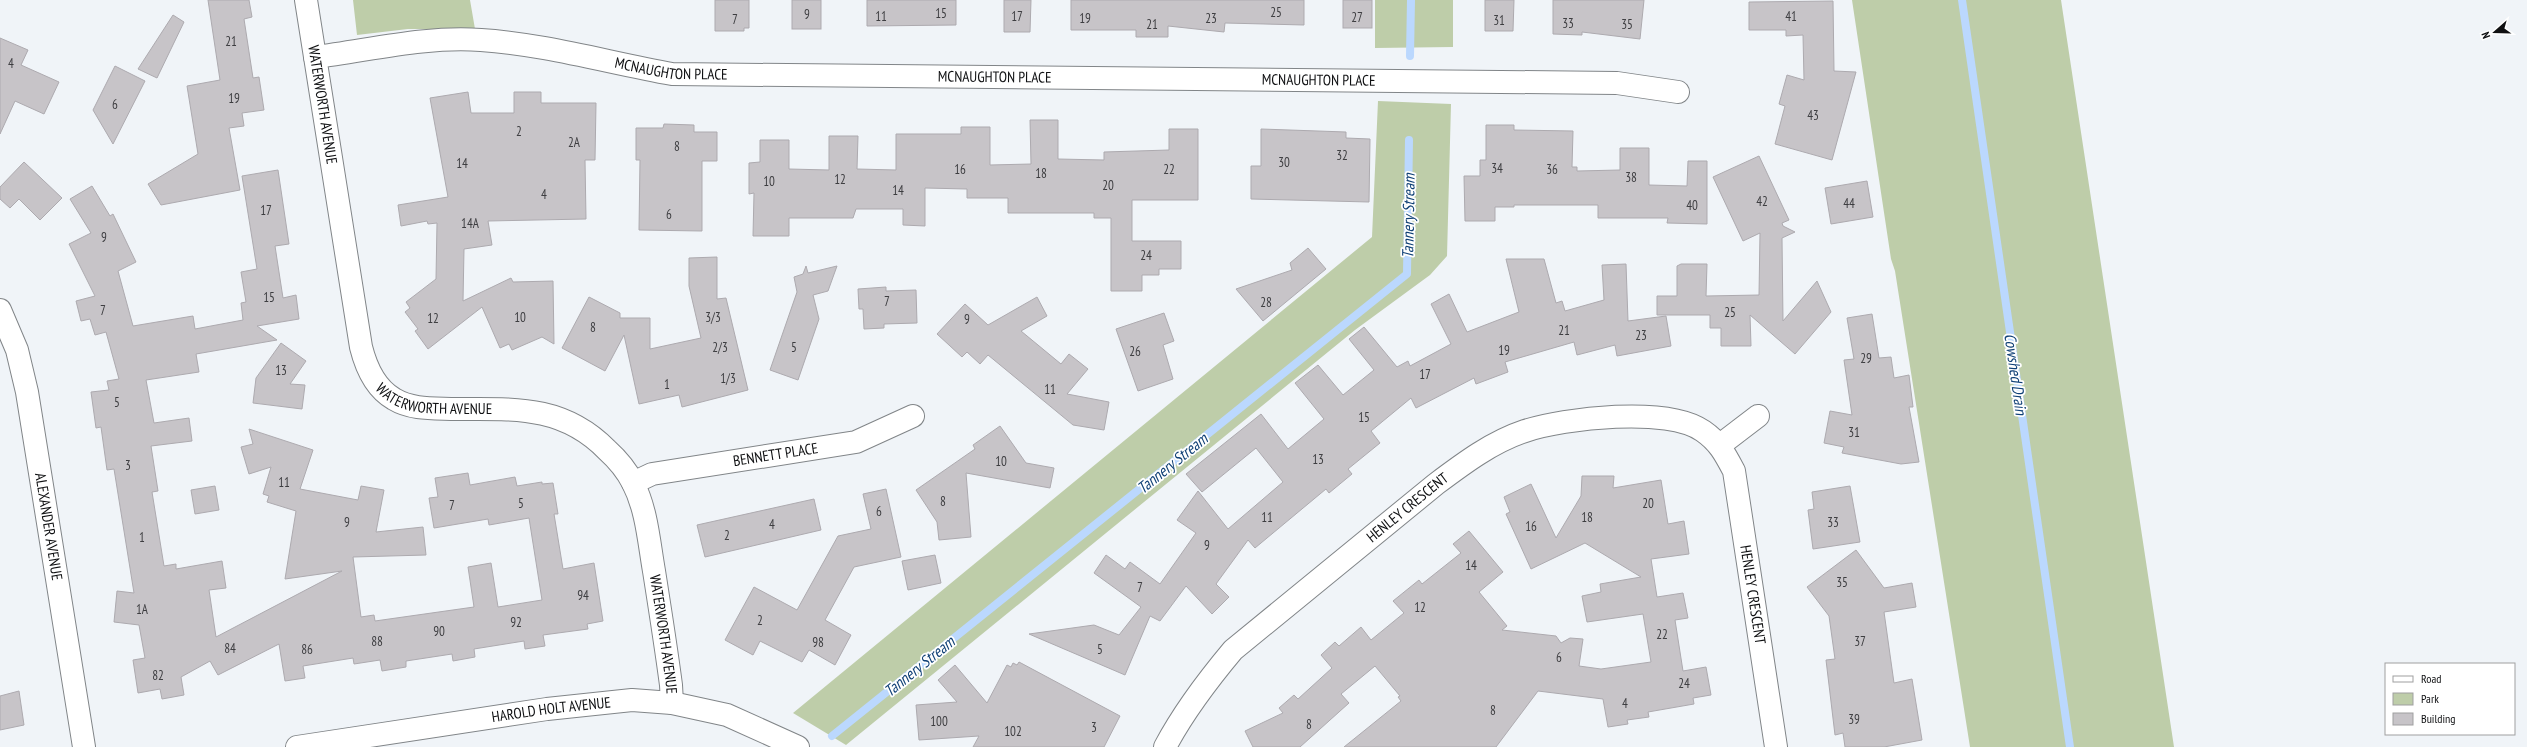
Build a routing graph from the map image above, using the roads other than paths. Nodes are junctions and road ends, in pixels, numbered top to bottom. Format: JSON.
{"nodes":[{"id":1,"x":306,"y":0,"type":"edge"},
{"id":2,"x":315,"y":57,"type":"junction"},
{"id":3,"x":1678,"y":92,"type":"dead end"},
{"id":4,"x":0,"y":310,"type":"edge"},
{"id":5,"x":914,"y":416,"type":"dead end"},
{"id":6,"x":1758,"y":416,"type":"dead end"},
{"id":7,"x":1720,"y":445,"type":"junction"},
{"id":8,"x":633,"y":483,"type":"junction"},
{"id":9,"x":672,"y":703,"type":"junction"},
{"id":10,"x":84,"y":747,"type":"edge"},
{"id":11,"x":297,"y":747,"type":"edge"},
{"id":12,"x":798,"y":747,"type":"edge"},
{"id":13,"x":1165,"y":747,"type":"edge"},
{"id":14,"x":1774,"y":747,"type":"edge"}],
"edges":[{"from":1,"to":2,"type":"street","name":"WATERWORTH AVENUE"},
{"from":2,"to":3,"type":"street","name":"MCNAUGHTON PLACE"},
{"from":2,"to":8,"type":"street","name":"WATERWORTH AVENUE"},
{"from":4,"to":10,"type":"street","name":"ALEXANDER AVENUE"},
{"from":5,"to":8,"type":"street","name":"BENNETT PLACE"},
{"from":6,"to":7,"type":"street"},
{"from":7,"to":13,"type":"street","name":"HENLEY CRESCENT"},
{"from":7,"to":14,"type":"street","name":"HENLEY CRESCENT"},
{"from":8,"to":9,"type":"street","name":"WATERWORTH AVENUE"},
{"from":9,"to":11,"type":"street","name":"HAROLD HOLT AVENUE"},
{"from":9,"to":12,"type":"street","name":"HAROLD HOLT AVENUE"}]}
